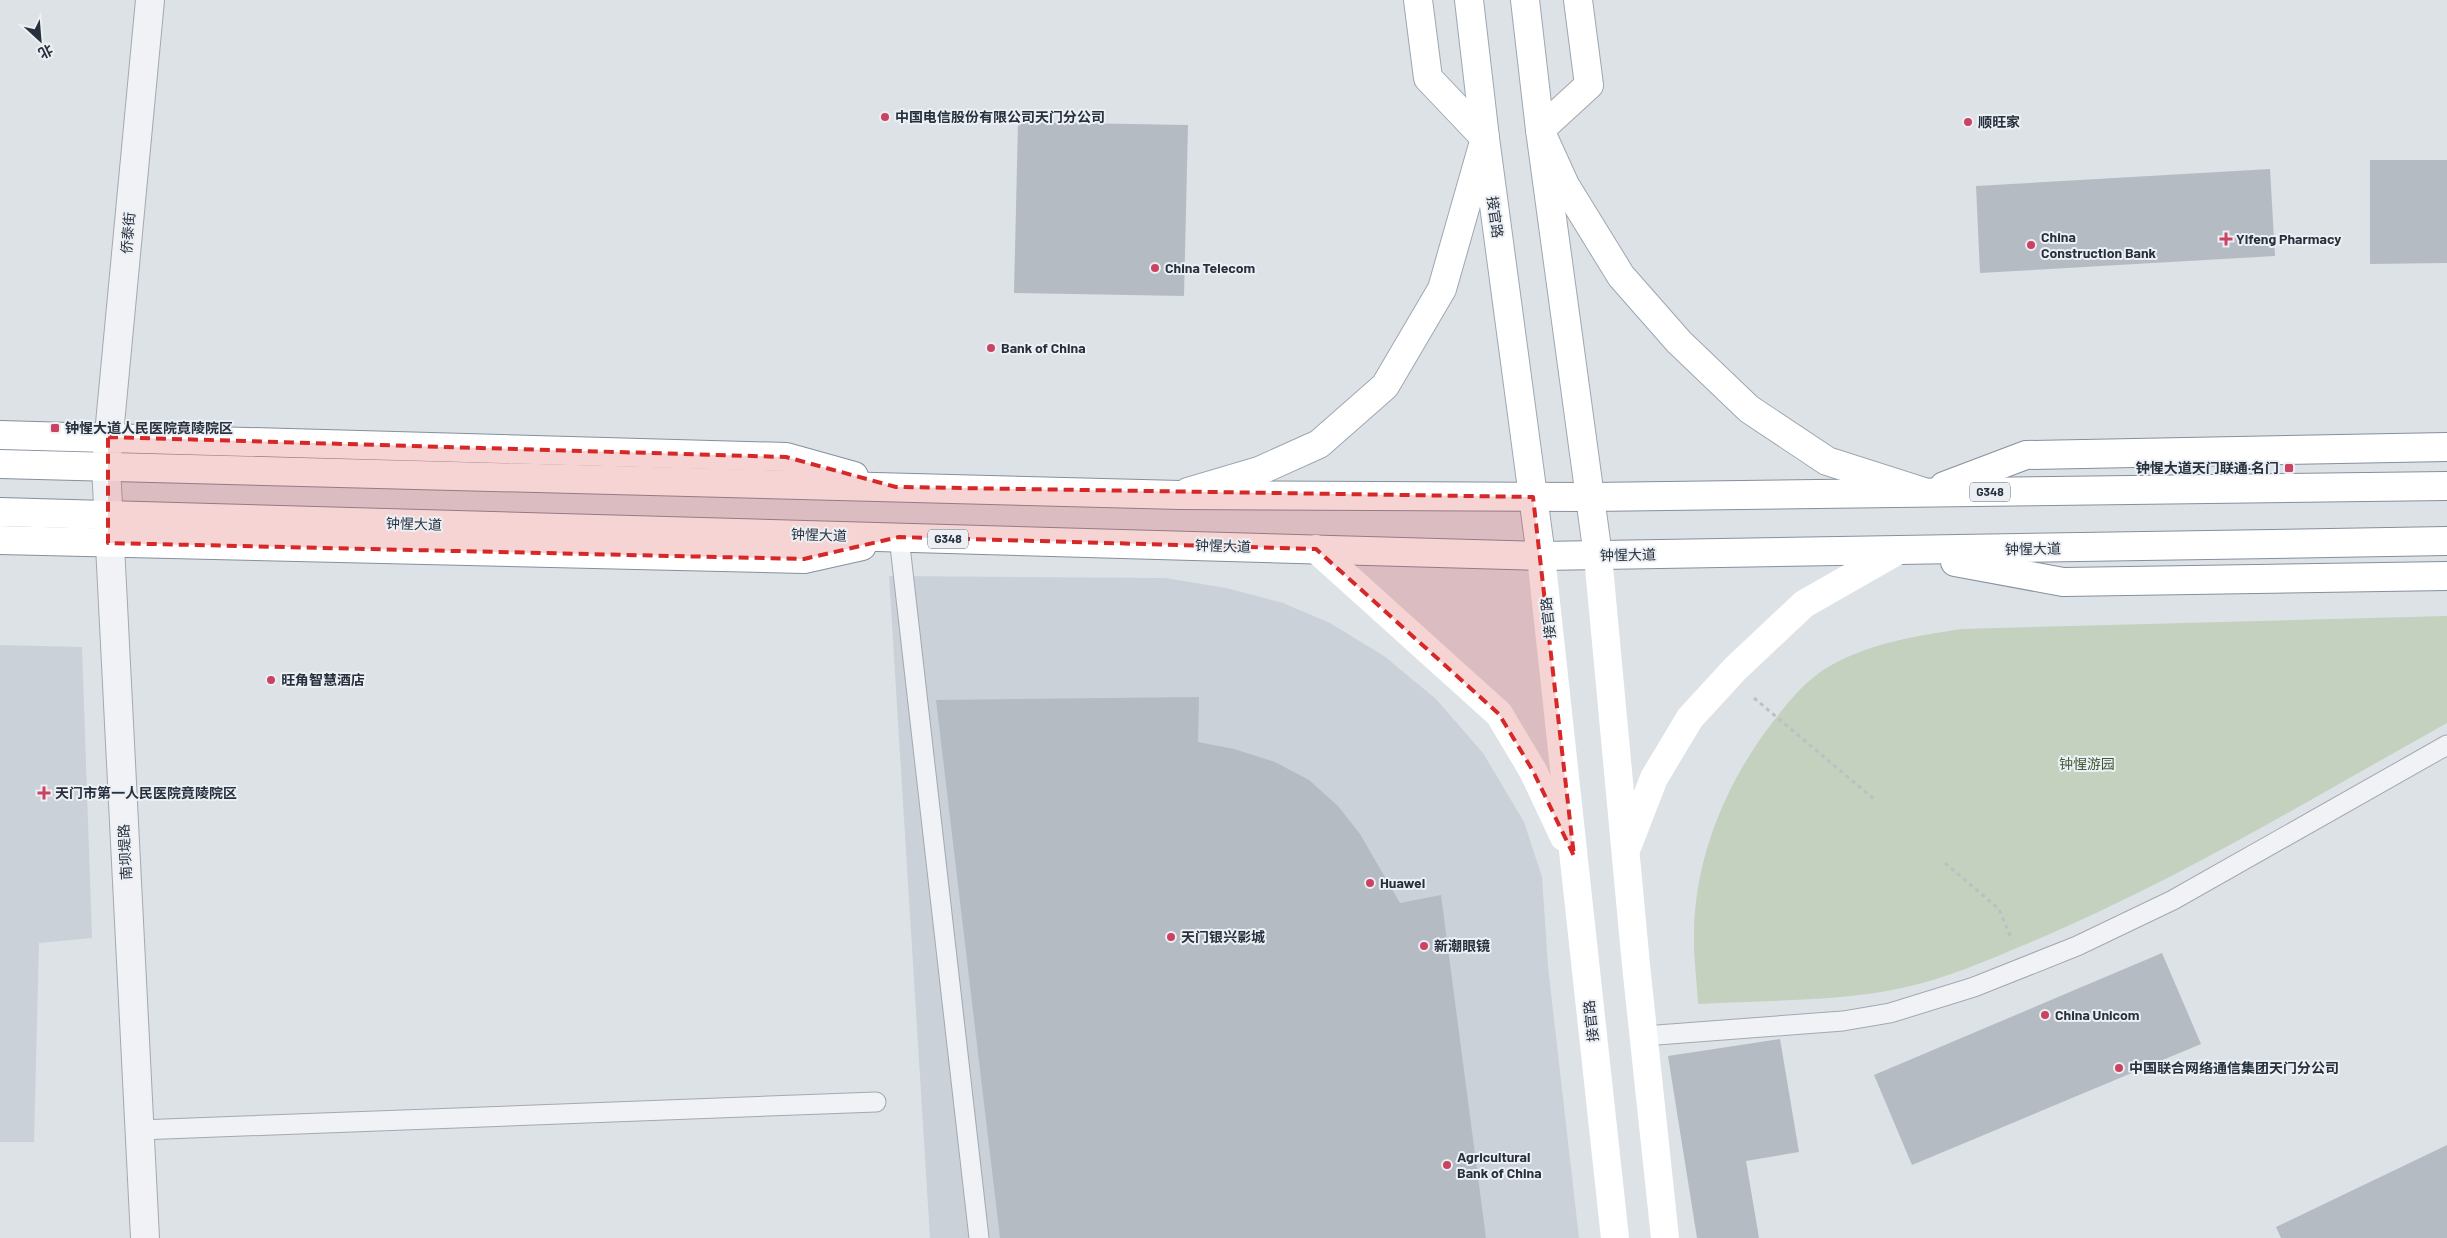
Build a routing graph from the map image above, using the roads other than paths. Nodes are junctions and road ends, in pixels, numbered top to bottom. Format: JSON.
{"nodes":[{"id":1,"x":150,"y":0,"type":"edge"},
{"id":2,"x":1418,"y":0,"type":"edge"},
{"id":3,"x":1469,"y":0,"type":"edge"},
{"id":4,"x":1525,"y":0,"type":"edge"},
{"id":5,"x":1578,"y":0,"type":"edge"},
{"id":6,"x":1540,"y":130,"type":"junction"},
{"id":7,"x":1485,"y":138,"type":"junction"},
{"id":8,"x":0,"y":435,"type":"edge"},
{"id":9,"x":108,"y":438,"type":"junction"},
{"id":10,"x":2447,"y":447,"type":"edge"},
{"id":11,"x":0,"y":464,"type":"edge"},
{"id":12,"x":106,"y":466,"type":"junction"},
{"id":13,"x":2447,"y":486,"type":"edge"},
{"id":14,"x":896,"y":487,"type":"junction"},
{"id":15,"x":1927,"y":492,"type":"junction"},
{"id":16,"x":1180,"y":494,"type":"junction"},
{"id":17,"x":1534,"y":497,"type":"junction"},
{"id":18,"x":1591,"y":497,"type":"junction"},
{"id":19,"x":0,"y":512,"type":"edge"},
{"id":20,"x":107,"y":515,"type":"junction"},
{"id":21,"x":898,"y":537,"type":"junction"},
{"id":22,"x":0,"y":540,"type":"edge"},
{"id":23,"x":2447,"y":541,"type":"edge"},
{"id":24,"x":108,"y":543,"type":"junction"},
{"id":25,"x":1316,"y":549,"type":"junction"},
{"id":26,"x":1897,"y":551,"type":"junction"},
{"id":27,"x":1541,"y":556,"type":"junction"},
{"id":28,"x":1598,"y":556,"type":"junction"},
{"id":29,"x":2447,"y":576,"type":"edge"},
{"id":30,"x":2447,"y":746,"type":"edge"},
{"id":31,"x":1626,"y":851,"type":"junction"},
{"id":32,"x":1574,"y":856,"type":"junction"},
{"id":33,"x":1644,"y":1036,"type":"junction"},
{"id":34,"x":876,"y":1102,"type":"dead end"},
{"id":35,"x":140,"y":1130,"type":"junction"},
{"id":36,"x":145,"y":1238,"type":"edge"},
{"id":37,"x":979,"y":1238,"type":"edge"},
{"id":38,"x":1615,"y":1238,"type":"edge"},
{"id":39,"x":1665,"y":1238,"type":"edge"}],
"edges":[{"from":1,"to":9,"type":"street","name":"侨泰街"},
{"from":2,"to":7,"type":"main road"},
{"from":3,"to":7,"type":"main road","name":"接官路"},
{"from":4,"to":6,"type":"main road"},
{"from":5,"to":6,"type":"main road"},
{"from":6,"to":15,"type":"main road"},
{"from":6,"to":18,"type":"main road"},
{"from":7,"to":16,"type":"main road"},
{"from":7,"to":17,"type":"main road","name":"接官路"},
{"from":8,"to":9,"type":"main road"},
{"from":9,"to":12,"type":"street","name":"侨泰街"},
{"from":9,"to":14,"type":"main road"},
{"from":10,"to":15,"type":"main road"},
{"from":11,"to":12,"type":"main road","number":"G348"},
{"from":12,"to":14,"type":"main road","number":"G348"},
{"from":12,"to":20,"type":"street","name":"南坝堤路"},
{"from":13,"to":15,"type":"main road","number":"G348"},
{"from":14,"to":16,"type":"main road","number":"G348"},
{"from":15,"to":18,"type":"main road","number":"G348"},
{"from":16,"to":17,"type":"main road","number":"G348"},
{"from":17,"to":18,"type":"main road","number":"G348"},
{"from":17,"to":27,"type":"main road","name":"接官路"},
{"from":18,"to":28,"type":"main road"},
{"from":19,"to":20,"type":"main road","name":"钟惺大道","number":"G348"},
{"from":20,"to":21,"type":"main road","name":"钟惺大道","number":"G348"},
{"from":20,"to":24,"type":"street","name":"南坝堤路"},
{"from":21,"to":24,"type":"main road"},
{"from":21,"to":25,"type":"main road","name":"钟惺大道","number":"G348"},
{"from":21,"to":37,"type":"lane"},
{"from":22,"to":24,"type":"main road"},
{"from":23,"to":26,"type":"main road","name":"钟惺大道","number":"G348"},
{"from":24,"to":35,"type":"street","name":"南坝堤路"},
{"from":25,"to":27,"type":"main road","name":"钟惺大道","number":"G348"},
{"from":25,"to":32,"type":"main road"},
{"from":26,"to":28,"type":"main road","name":"钟惺大道","number":"G348"},
{"from":26,"to":29,"type":"main road"},
{"from":26,"to":31,"type":"main road"},
{"from":27,"to":28,"type":"main road","name":"钟惺大道","number":"G348"},
{"from":27,"to":32,"type":"main road","name":"接官路"},
{"from":28,"to":31,"type":"main road"},
{"from":30,"to":33,"type":"lane"},
{"from":31,"to":33,"type":"main road"},
{"from":32,"to":38,"type":"main road","name":"接官路"},
{"from":33,"to":39,"type":"main road"},
{"from":34,"to":35,"type":"lane"},
{"from":35,"to":36,"type":"street","name":"南坝堤路"}]}
